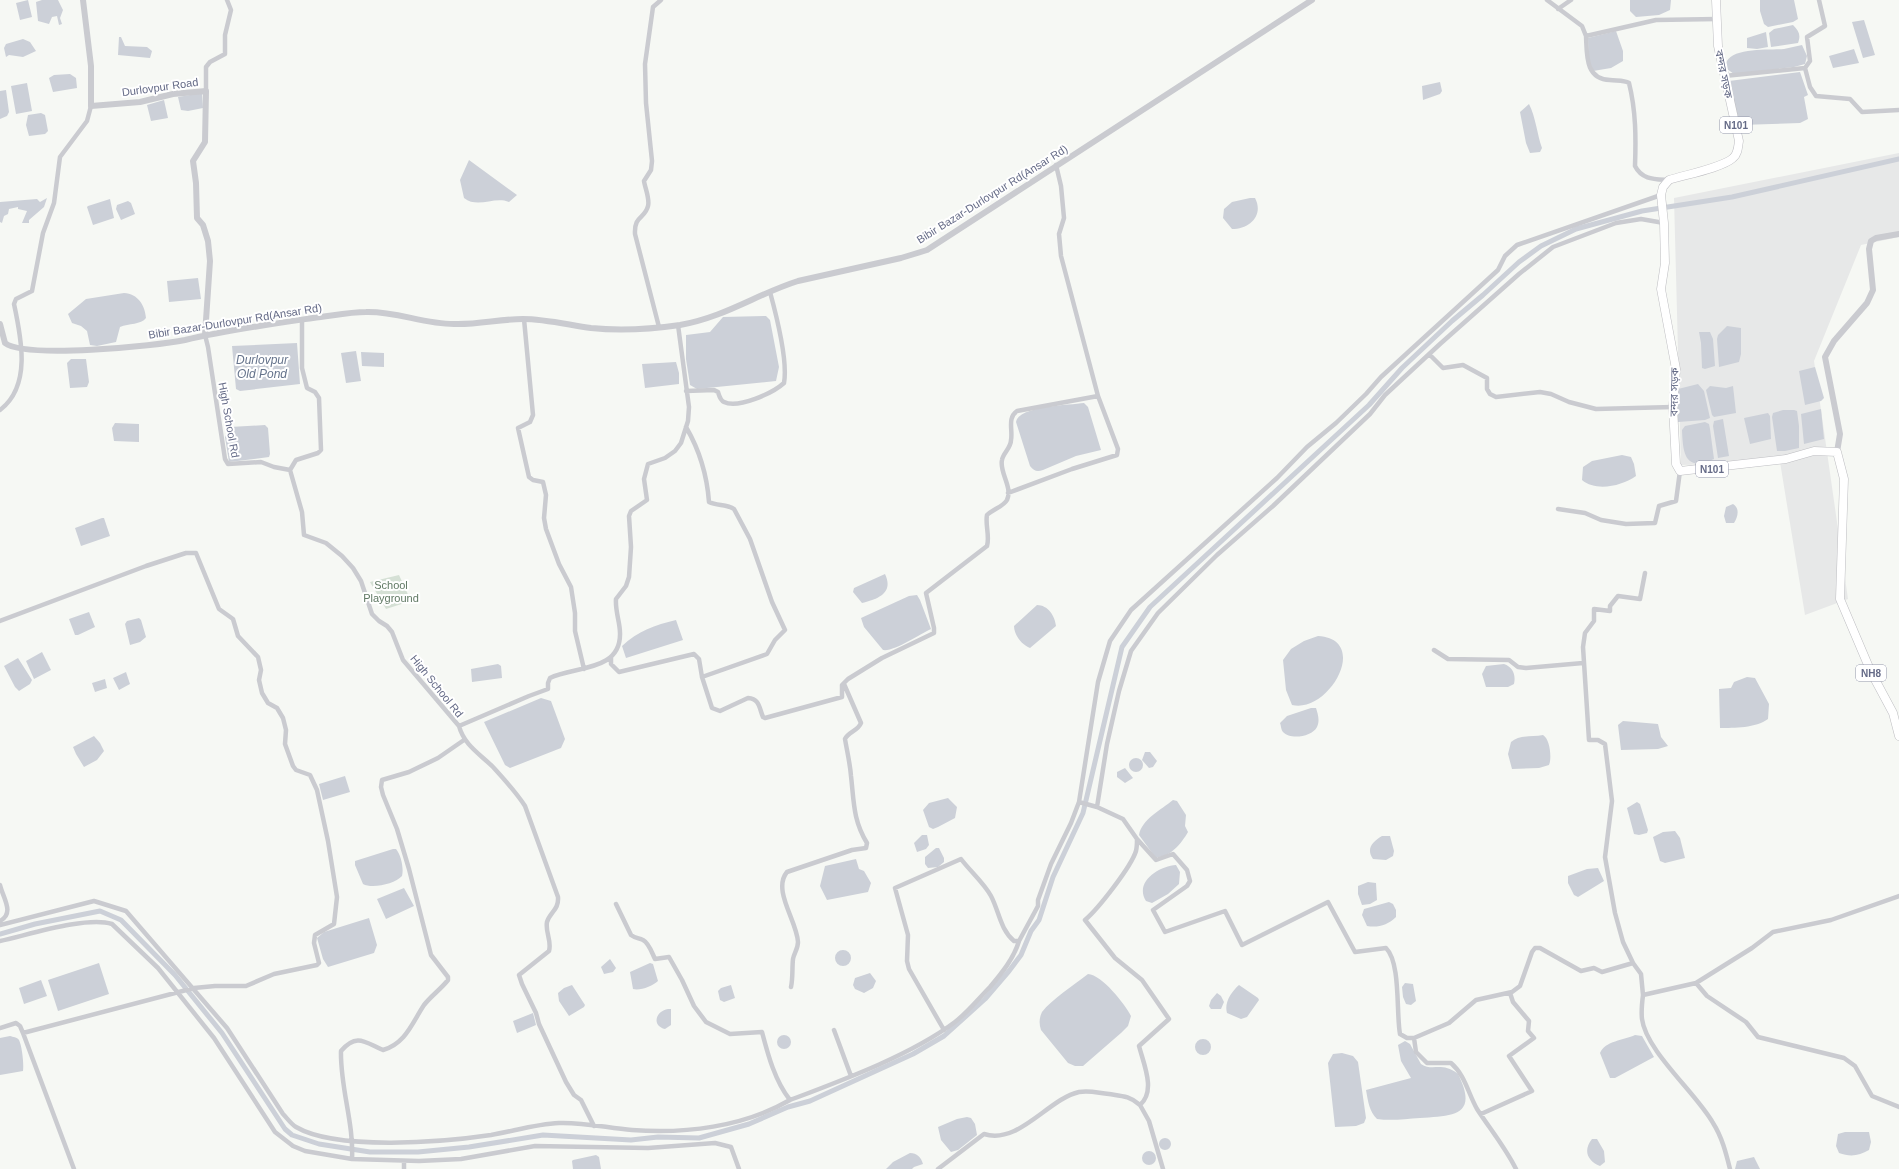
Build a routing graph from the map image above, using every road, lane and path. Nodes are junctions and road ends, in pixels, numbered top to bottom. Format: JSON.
{"nodes":[{"id":1,"x":84,"y":0,"type":"edge"},
{"id":2,"x":227,"y":0,"type":"edge"},
{"id":3,"x":661,"y":0,"type":"edge"},
{"id":4,"x":1312,"y":0,"type":"edge"},
{"id":5,"x":1547,"y":0,"type":"edge"},
{"id":6,"x":1571,"y":0,"type":"edge"},
{"id":7,"x":1716,"y":0,"type":"edge"},
{"id":8,"x":1819,"y":0,"type":"edge"},
{"id":9,"x":1558,"y":8,"type":"junction"},
{"id":10,"x":1717,"y":19,"type":"junction"},
{"id":11,"x":1586,"y":36,"type":"junction"},
{"id":12,"x":1805,"y":68,"type":"junction"},
{"id":13,"x":1724,"y":76,"type":"junction"},
{"id":14,"x":206,"y":91,"type":"junction"},
{"id":15,"x":91,"y":106,"type":"junction"},
{"id":16,"x":1899,"y":110,"type":"edge"},
{"id":17,"x":1056,"y":165,"type":"junction"},
{"id":18,"x":1669,"y":180,"type":"junction"},
{"id":19,"x":1661,"y":197,"type":"junction"},
{"id":20,"x":1664,"y":221,"type":"junction"},
{"id":21,"x":1899,"y":234,"type":"edge"},
{"id":22,"x":770,"y":292,"type":"junction"},
{"id":23,"x":524,"y":319,"type":"junction"},
{"id":24,"x":302,"y":320,"type":"junction"},
{"id":25,"x":0,"y":324,"type":"edge"},
{"id":26,"x":678,"y":325,"type":"junction"},
{"id":27,"x":659,"y":327,"type":"junction"},
{"id":28,"x":205,"y":335,"type":"junction"},
{"id":29,"x":22,"y":349,"type":"junction"},
{"id":30,"x":1429,"y":354,"type":"junction"},
{"id":31,"x":686,"y":391,"type":"junction"},
{"id":32,"x":1098,"y":396,"type":"junction"},
{"id":33,"x":1673,"y":407,"type":"junction"},
{"id":34,"x":0,"y":410,"type":"edge"},
{"id":35,"x":686,"y":428,"type":"junction"},
{"id":36,"x":1837,"y":452,"type":"junction"},
{"id":37,"x":290,"y":470,"type":"junction"},
{"id":38,"x":1680,"y":471,"type":"junction"},
{"id":39,"x":1008,"y":493,"type":"junction"},
{"id":40,"x":1558,"y":509,"type":"dead end"},
{"id":41,"x":1645,"y":573,"type":"dead end"},
{"id":42,"x":0,"y":620,"type":"edge"},
{"id":43,"x":1434,"y":650,"type":"dead end"},
{"id":44,"x":611,"y":657,"type":"junction"},
{"id":45,"x":1583,"y":663,"type":"junction"},
{"id":46,"x":584,"y":669,"type":"junction"},
{"id":47,"x":702,"y":677,"type":"junction"},
{"id":48,"x":843,"y":682,"type":"junction"},
{"id":49,"x":459,"y":726,"type":"junction"},
{"id":50,"x":1899,"y":736,"type":"edge"},
{"id":51,"x":464,"y":740,"type":"junction"},
{"id":52,"x":1080,"y":802,"type":"junction"},
{"id":53,"x":1097,"y":807,"type":"junction"},
{"id":54,"x":1137,"y":839,"type":"junction"},
{"id":55,"x":0,"y":885,"type":"edge"},
{"id":56,"x":1899,"y":896,"type":"edge"},
{"id":57,"x":616,"y":904,"type":"dead end"},
{"id":58,"x":0,"y":921,"type":"edge"},
{"id":59,"x":0,"y":925,"type":"edge"},
{"id":60,"x":0,"y":941,"type":"edge"},
{"id":61,"x":1019,"y":941,"type":"junction"},
{"id":62,"x":1633,"y":963,"type":"junction"},
{"id":63,"x":1696,"y":983,"type":"junction"},
{"id":64,"x":791,"y":987,"type":"dead end"},
{"id":65,"x":194,"y":988,"type":"junction"},
{"id":66,"x":177,"y":993,"type":"junction"},
{"id":67,"x":1510,"y":993,"type":"junction"},
{"id":68,"x":1643,"y":995,"type":"junction"},
{"id":69,"x":0,"y":1028,"type":"edge"},
{"id":70,"x":834,"y":1030,"type":"dead end"},
{"id":71,"x":944,"y":1030,"type":"junction"},
{"id":72,"x":23,"y":1032,"type":"junction"},
{"id":73,"x":1414,"y":1038,"type":"junction"},
{"id":74,"x":851,"y":1076,"type":"junction"},
{"id":75,"x":790,"y":1100,"type":"junction"},
{"id":76,"x":1140,"y":1105,"type":"junction"},
{"id":77,"x":1899,"y":1107,"type":"edge"},
{"id":78,"x":1481,"y":1114,"type":"junction"},
{"id":79,"x":594,"y":1126,"type":"junction"},
{"id":80,"x":353,"y":1141,"type":"junction"},
{"id":81,"x":352,"y":1159,"type":"junction"},
{"id":82,"x":404,"y":1161,"type":"junction"},
{"id":83,"x":74,"y":1169,"type":"edge"},
{"id":84,"x":404,"y":1169,"type":"edge"},
{"id":85,"x":739,"y":1169,"type":"edge"},
{"id":86,"x":938,"y":1169,"type":"edge"},
{"id":87,"x":1164,"y":1169,"type":"edge"},
{"id":88,"x":1516,"y":1169,"type":"edge"},
{"id":89,"x":1730,"y":1169,"type":"edge"}],
"edges":[{"from":1,"to":15,"type":"street"},
{"from":2,"to":14,"type":"street"},
{"from":3,"to":27,"type":"street"},
{"from":4,"to":17,"type":"street","name":"Bibir Bazar-Durlovpur Rd(Ansar Rd)"},
{"from":5,"to":9,"type":"street"},
{"from":6,"to":9,"type":"street"},
{"from":7,"to":10,"type":"highway","name":"বন্দর সড়ক","number":"N101"},
{"from":8,"to":12,"type":"street"},
{"from":9,"to":11,"type":"street"},
{"from":10,"to":11,"type":"street"},
{"from":10,"to":13,"type":"highway","name":"বন্দর সড়ক","number":"N101"},
{"from":11,"to":18,"type":"street"},
{"from":12,"to":13,"type":"street"},
{"from":12,"to":16,"type":"street"},
{"from":13,"to":18,"type":"highway","name":"বন্দর সড়ক","number":"N101"},
{"from":14,"to":15,"type":"street","name":"Durlovpur Road"},
{"from":14,"to":28,"type":"street","name":"Durlovpur Road"},
{"from":15,"to":29,"type":"street"},
{"from":17,"to":22,"type":"street","name":"Bibir Bazar-Durlovpur Rd(Ansar Rd)"},
{"from":17,"to":32,"type":"street"},
{"from":18,"to":19,"type":"highway"},
{"from":19,"to":20,"type":"highway","name":"বন্দর সড়ক","number":"N101"},
{"from":19,"to":52,"type":"street"},
{"from":20,"to":30,"type":"street"},
{"from":20,"to":33,"type":"highway","name":"বন্দর সড়ক","number":"N101"},
{"from":21,"to":36,"type":"street"},
{"from":22,"to":26,"type":"street","name":"Bibir Bazar-Durlovpur Rd(Ansar Rd)"},
{"from":22,"to":31,"type":"street"},
{"from":23,"to":24,"type":"street","name":"Bibir Bazar-Durlovpur Rd(Ansar Rd)"},
{"from":23,"to":27,"type":"street","name":"Bibir Bazar-Durlovpur Rd(Ansar Rd)"},
{"from":23,"to":46,"type":"street"},
{"from":24,"to":28,"type":"street","name":"Bibir Bazar-Durlovpur Rd(Ansar Rd)"},
{"from":24,"to":37,"type":"street"},
{"from":25,"to":29,"type":"street","name":"Bibir Bazar-Durlovpur Rd(Ansar Rd)"},
{"from":26,"to":27,"type":"street","name":"Bibir Bazar-Durlovpur Rd(Ansar Rd)"},
{"from":26,"to":31,"type":"street"},
{"from":28,"to":29,"type":"street","name":"Bibir Bazar-Durlovpur Rd(Ansar Rd)"},
{"from":28,"to":37,"type":"street","name":"High School Rd"},
{"from":29,"to":34,"type":"street"},
{"from":30,"to":33,"type":"street"},
{"from":30,"to":53,"type":"street"},
{"from":31,"to":35,"type":"street"},
{"from":32,"to":39,"type":"street"},
{"from":32,"to":39,"type":"street"},
{"from":33,"to":38,"type":"highway","name":"বন্দর সড়ক","number":"N101"},
{"from":35,"to":44,"type":"street"},
{"from":35,"to":47,"type":"street"},
{"from":36,"to":38,"type":"highway","number":"N101"},
{"from":36,"to":50,"type":"highway","number":"NH8"},
{"from":37,"to":49,"type":"street","name":"High School Rd"},
{"from":38,"to":40,"type":"street"},
{"from":39,"to":48,"type":"street"},
{"from":41,"to":45,"type":"street"},
{"from":42,"to":65,"type":"street"},
{"from":43,"to":45,"type":"street"},
{"from":44,"to":46,"type":"street"},
{"from":44,"to":47,"type":"street"},
{"from":45,"to":62,"type":"street"},
{"from":46,"to":49,"type":"street","name":"High School Rd"},
{"from":47,"to":48,"type":"street"},
{"from":48,"to":64,"type":"street"},
{"from":49,"to":51,"type":"street"},
{"from":51,"to":79,"type":"street"},
{"from":51,"to":80,"type":"street"},
{"from":52,"to":53,"type":"street"},
{"from":52,"to":61,"type":"street"},
{"from":53,"to":54,"type":"street"},
{"from":54,"to":73,"type":"street"},
{"from":54,"to":76,"type":"street"},
{"from":55,"to":58,"type":"street"},
{"from":56,"to":63,"type":"street"},
{"from":57,"to":75,"type":"street"},
{"from":59,"to":65,"type":"street"},
{"from":60,"to":66,"type":"street"},
{"from":61,"to":71,"type":"street"},
{"from":61,"to":71,"type":"street"},
{"from":62,"to":67,"type":"street"},
{"from":62,"to":68,"type":"street"},
{"from":63,"to":68,"type":"street"},
{"from":63,"to":77,"type":"street"},
{"from":65,"to":66,"type":"street"},
{"from":65,"to":80,"type":"street"},
{"from":66,"to":72,"type":"street"},
{"from":66,"to":81,"type":"street"},
{"from":67,"to":73,"type":"street"},
{"from":67,"to":78,"type":"street"},
{"from":68,"to":89,"type":"street"},
{"from":69,"to":72,"type":"street"},
{"from":70,"to":74,"type":"street"},
{"from":71,"to":74,"type":"street"},
{"from":72,"to":83,"type":"street"},
{"from":73,"to":78,"type":"street"},
{"from":74,"to":75,"type":"street"},
{"from":75,"to":79,"type":"street"},
{"from":76,"to":86,"type":"street"},
{"from":76,"to":87,"type":"street"},
{"from":78,"to":88,"type":"street"},
{"from":79,"to":80,"type":"street"},
{"from":80,"to":81,"type":"street"},
{"from":81,"to":82,"type":"street"},
{"from":82,"to":84,"type":"street"},
{"from":82,"to":85,"type":"street"}]}
